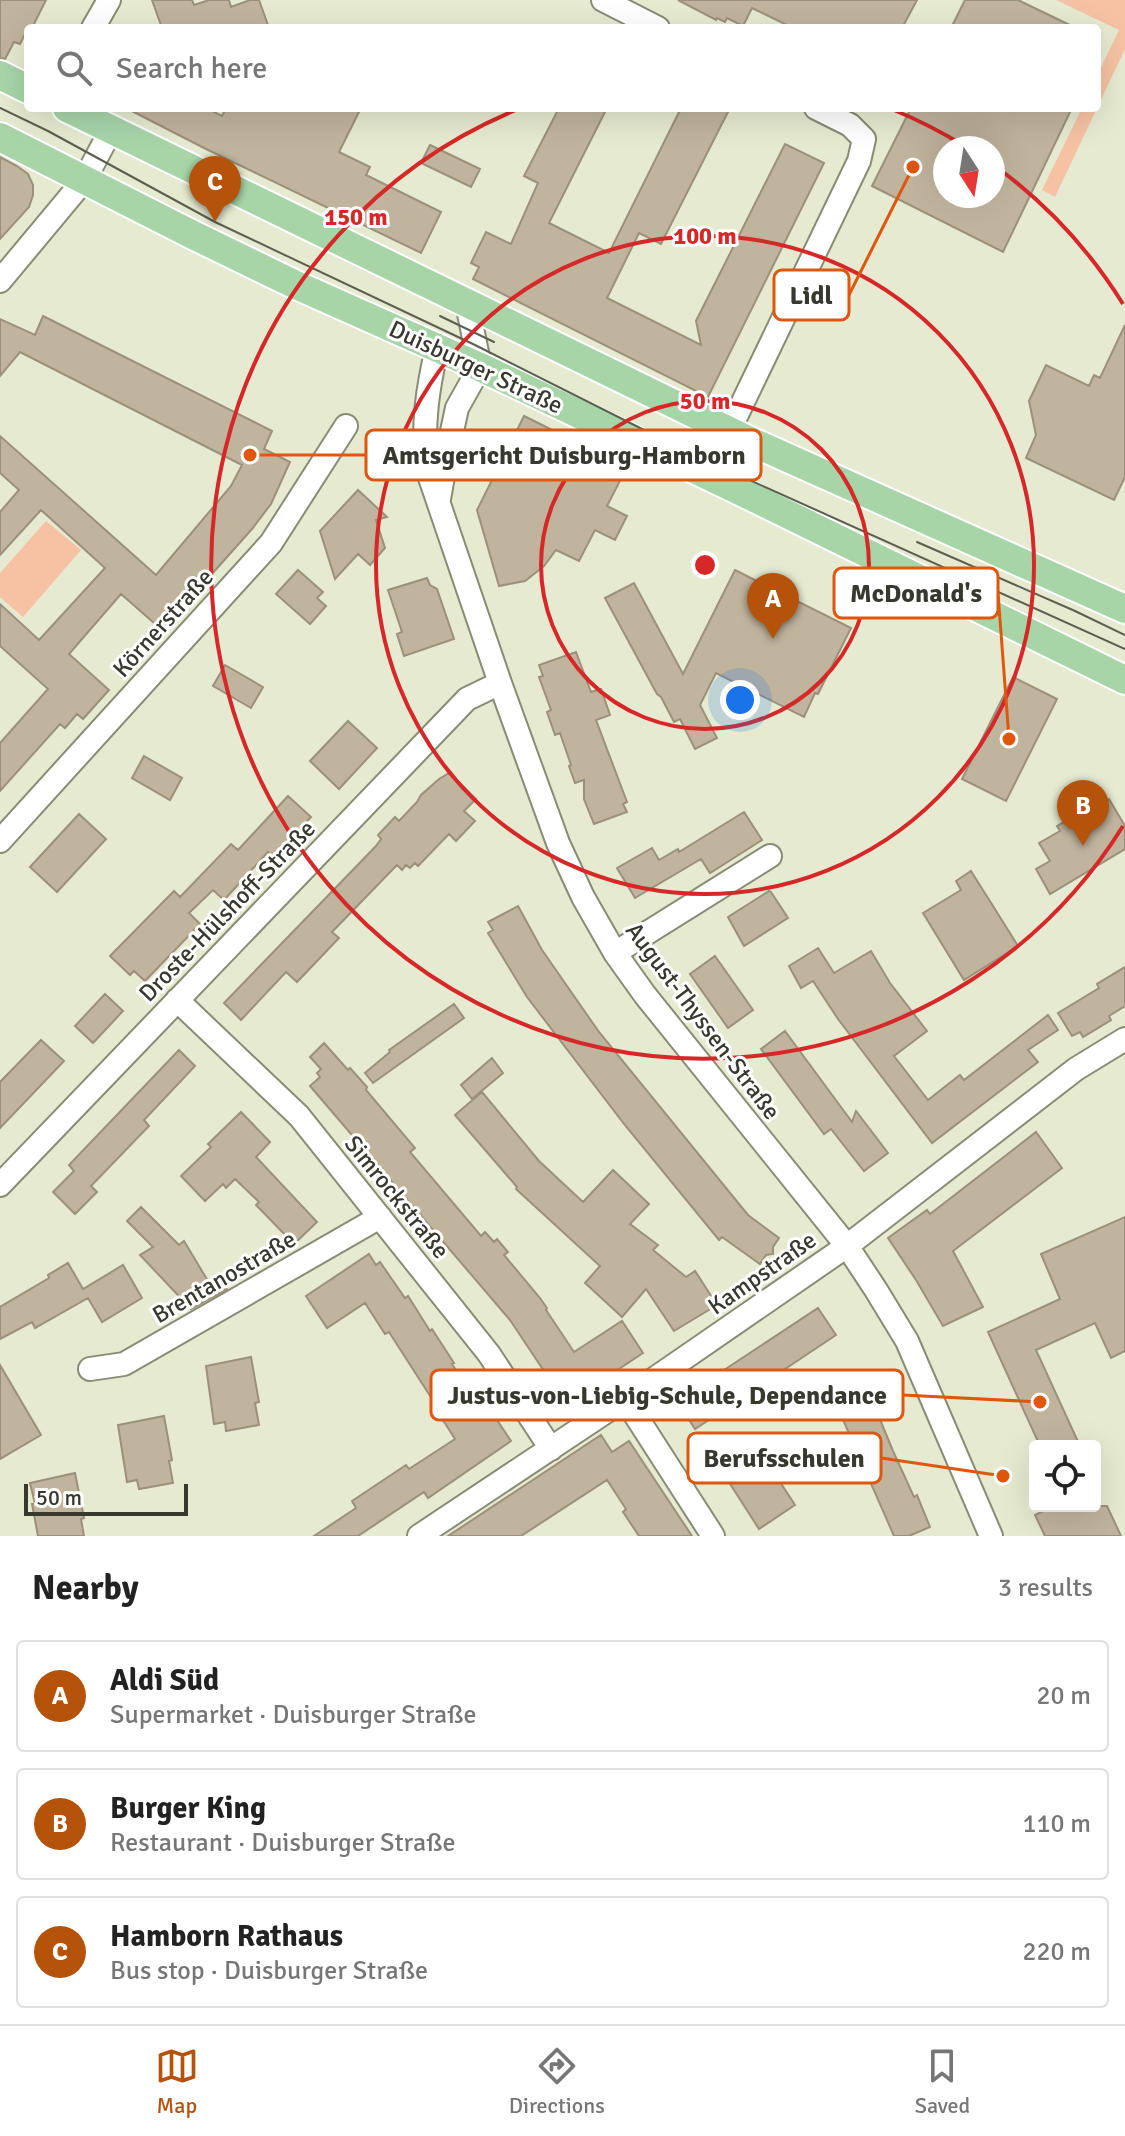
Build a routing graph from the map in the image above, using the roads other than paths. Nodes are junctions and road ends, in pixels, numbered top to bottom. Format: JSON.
{"nodes":[{"id":1,"x":109,"y":0,"type":"edge"},
{"id":2,"x":603,"y":0,"type":"edge"},
{"id":3,"x":95,"y":24,"type":"edge"},
{"id":4,"x":650,"y":24,"type":"edge"},
{"id":5,"x":0,"y":75,"type":"edge"},
{"id":6,"x":24,"y":87,"type":"edge"},
{"id":7,"x":75,"y":112,"type":"edge"},
{"id":8,"x":824,"y":112,"type":"edge"},
{"id":9,"x":111,"y":130,"type":"junction"},
{"id":10,"x":0,"y":137,"type":"edge"},
{"id":11,"x":85,"y":179,"type":"junction"},
{"id":12,"x":0,"y":281,"type":"edge"},
{"id":13,"x":467,"y":304,"type":"junction"},
{"id":14,"x":437,"y":348,"type":"junction"},
{"id":15,"x":480,"y":367,"type":"junction"},
{"id":16,"x":346,"y":426,"type":"dead end"},
{"id":17,"x":729,"y":431,"type":"junction"},
{"id":18,"x":439,"y":504,"type":"junction"},
{"id":19,"x":1125,"y":609,"type":"edge"},
{"id":20,"x":1125,"y":680,"type":"edge"},
{"id":21,"x":500,"y":683,"type":"junction"},
{"id":22,"x":0,"y":841,"type":"edge"},
{"id":23,"x":770,"y":856,"type":"dead end"},
{"id":24,"x":615,"y":953,"type":"junction"},
{"id":25,"x":177,"y":1000,"type":"junction"},
{"id":26,"x":1125,"y":1039,"type":"edge"},
{"id":27,"x":0,"y":1185,"type":"edge"},
{"id":28,"x":380,"y":1217,"type":"junction"},
{"id":29,"x":847,"y":1246,"type":"junction"},
{"id":30,"x":90,"y":1369,"type":"dead end"},
{"id":31,"x":625,"y":1399,"type":"junction"},
{"id":32,"x":551,"y":1449,"type":"junction"},
{"id":33,"x":425,"y":1535,"type":"edge"},
{"id":34,"x":713,"y":1536,"type":"edge"},
{"id":35,"x":991,"y":1536,"type":"edge"}],
"edges":[{"from":1,"to":3,"type":"street"},
{"from":2,"to":4,"type":"street"},
{"from":5,"to":6,"type":"main road"},
{"from":7,"to":9,"type":"main road"},
{"from":8,"to":17,"type":"street"},
{"from":9,"to":11,"type":"street"},
{"from":9,"to":13,"type":"main road"},
{"from":10,"to":11,"type":"main road","name":"Duisburger Straße"},
{"from":11,"to":12,"type":"street"},
{"from":11,"to":14,"type":"main road","name":"Duisburger Straße"},
{"from":13,"to":15,"type":"street"},
{"from":13,"to":17,"type":"main road"},
{"from":14,"to":15,"type":"main road","name":"Duisburger Straße"},
{"from":14,"to":18,"type":"street","name":"August-Thyssen-Straße"},
{"from":15,"to":18,"type":"street","name":"August-Thyssen-Straße"},
{"from":15,"to":20,"type":"main road","name":"Duisburger Straße"},
{"from":16,"to":22,"type":"street","name":"Körnerstraße"},
{"from":17,"to":19,"type":"main road"},
{"from":18,"to":21,"type":"street","name":"August-Thyssen-Straße"},
{"from":21,"to":24,"type":"street","name":"August-Thyssen-Straße"},
{"from":21,"to":25,"type":"street","name":"Droste-Hülshoff-Straße"},
{"from":23,"to":24,"type":"street"},
{"from":24,"to":29,"type":"street","name":"August-Thyssen-Straße"},
{"from":25,"to":27,"type":"street","name":"Droste-Hülshoff-Straße"},
{"from":25,"to":28,"type":"street","name":"Simrockstraße"},
{"from":26,"to":29,"type":"street","name":"Kampstraße"},
{"from":28,"to":30,"type":"street","name":"Brentanostraße"},
{"from":28,"to":32,"type":"street","name":"Simrockstraße"},
{"from":29,"to":31,"type":"street","name":"Kampstraße"},
{"from":29,"to":35,"type":"street","name":"August-Thyssen-Straße"},
{"from":31,"to":32,"type":"street","name":"Kampstraße"},
{"from":31,"to":34,"type":"street"},
{"from":32,"to":33,"type":"street","name":"Kampstraße"}]}
